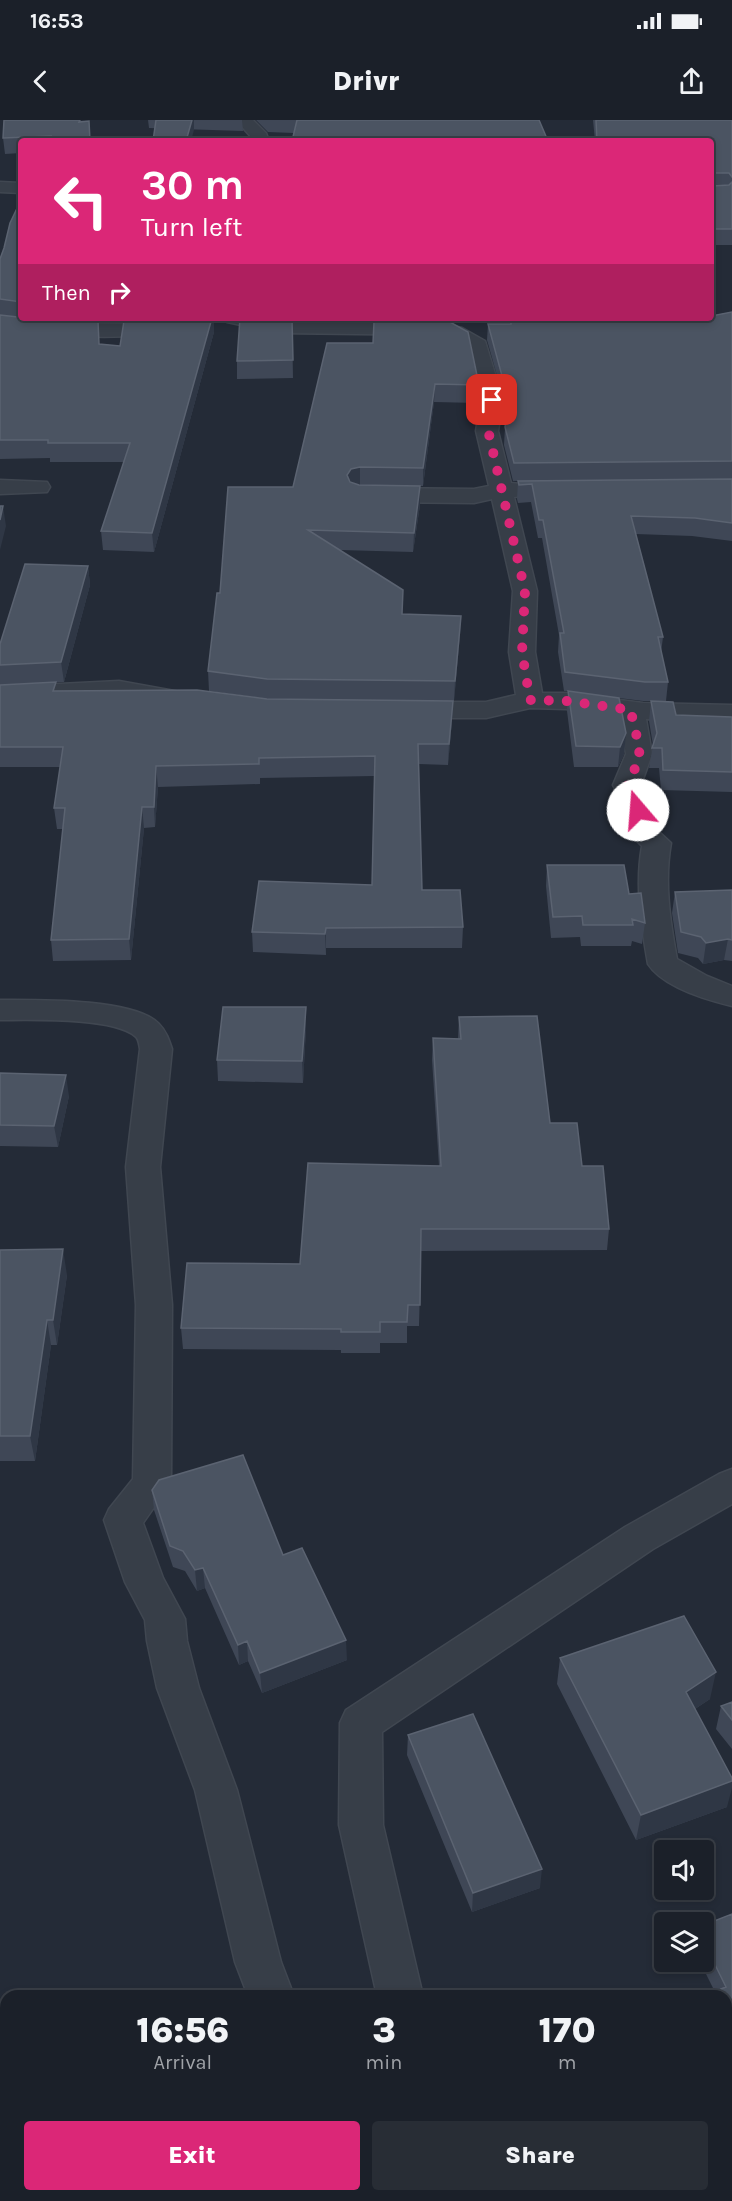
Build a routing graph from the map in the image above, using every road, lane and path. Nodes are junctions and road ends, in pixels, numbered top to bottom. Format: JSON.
{"nodes":[{"id":1,"x":244,"y":120,"type":"edge"},
{"id":2,"x":260,"y":138,"type":"edge"},
{"id":3,"x":0,"y":187,"type":"edge"},
{"id":4,"x":18,"y":188,"type":"edge"},
{"id":5,"x":180,"y":321,"type":"edge"},
{"id":6,"x":249,"y":321,"type":"edge"},
{"id":7,"x":0,"y":324,"type":"edge"},
{"id":8,"x":0,"y":487,"type":"edge"},
{"id":9,"x":39,"y":487,"type":"dead end"},
{"id":10,"x":500,"y":490,"type":"junction"},
{"id":11,"x":548,"y":490,"type":"edge"},
{"id":12,"x":360,"y":495,"type":"edge"},
{"id":13,"x":0,"y":695,"type":"edge"},
{"id":14,"x":194,"y":700,"type":"edge"},
{"id":15,"x":530,"y":700,"type":"junction"},
{"id":16,"x":384,"y":710,"type":"edge"},
{"id":17,"x":631,"y":710,"type":"junction"},
{"id":18,"x":732,"y":712,"type":"edge"},
{"id":19,"x":732,"y":996,"type":"edge"},
{"id":20,"x":0,"y":1010,"type":"edge"},
{"id":21,"x":732,"y":1485,"type":"edge"},
{"id":22,"x":269,"y":1990,"type":"edge"},
{"id":23,"x":399,"y":1990,"type":"edge"}],
"edges":[{"from":1,"to":2,"type":"street"},
{"from":3,"to":4,"type":"street"},
{"from":5,"to":7,"type":"street"},
{"from":6,"to":10,"type":"street"},
{"from":8,"to":9,"type":"street"},
{"from":10,"to":11,"type":"street"},
{"from":10,"to":12,"type":"street"},
{"from":10,"to":15,"type":"street"},
{"from":13,"to":14,"type":"street"},
{"from":15,"to":16,"type":"street"},
{"from":15,"to":17,"type":"street"},
{"from":17,"to":18,"type":"street"},
{"from":17,"to":19,"type":"street"},
{"from":20,"to":22,"type":"street"},
{"from":21,"to":23,"type":"street"}]}
